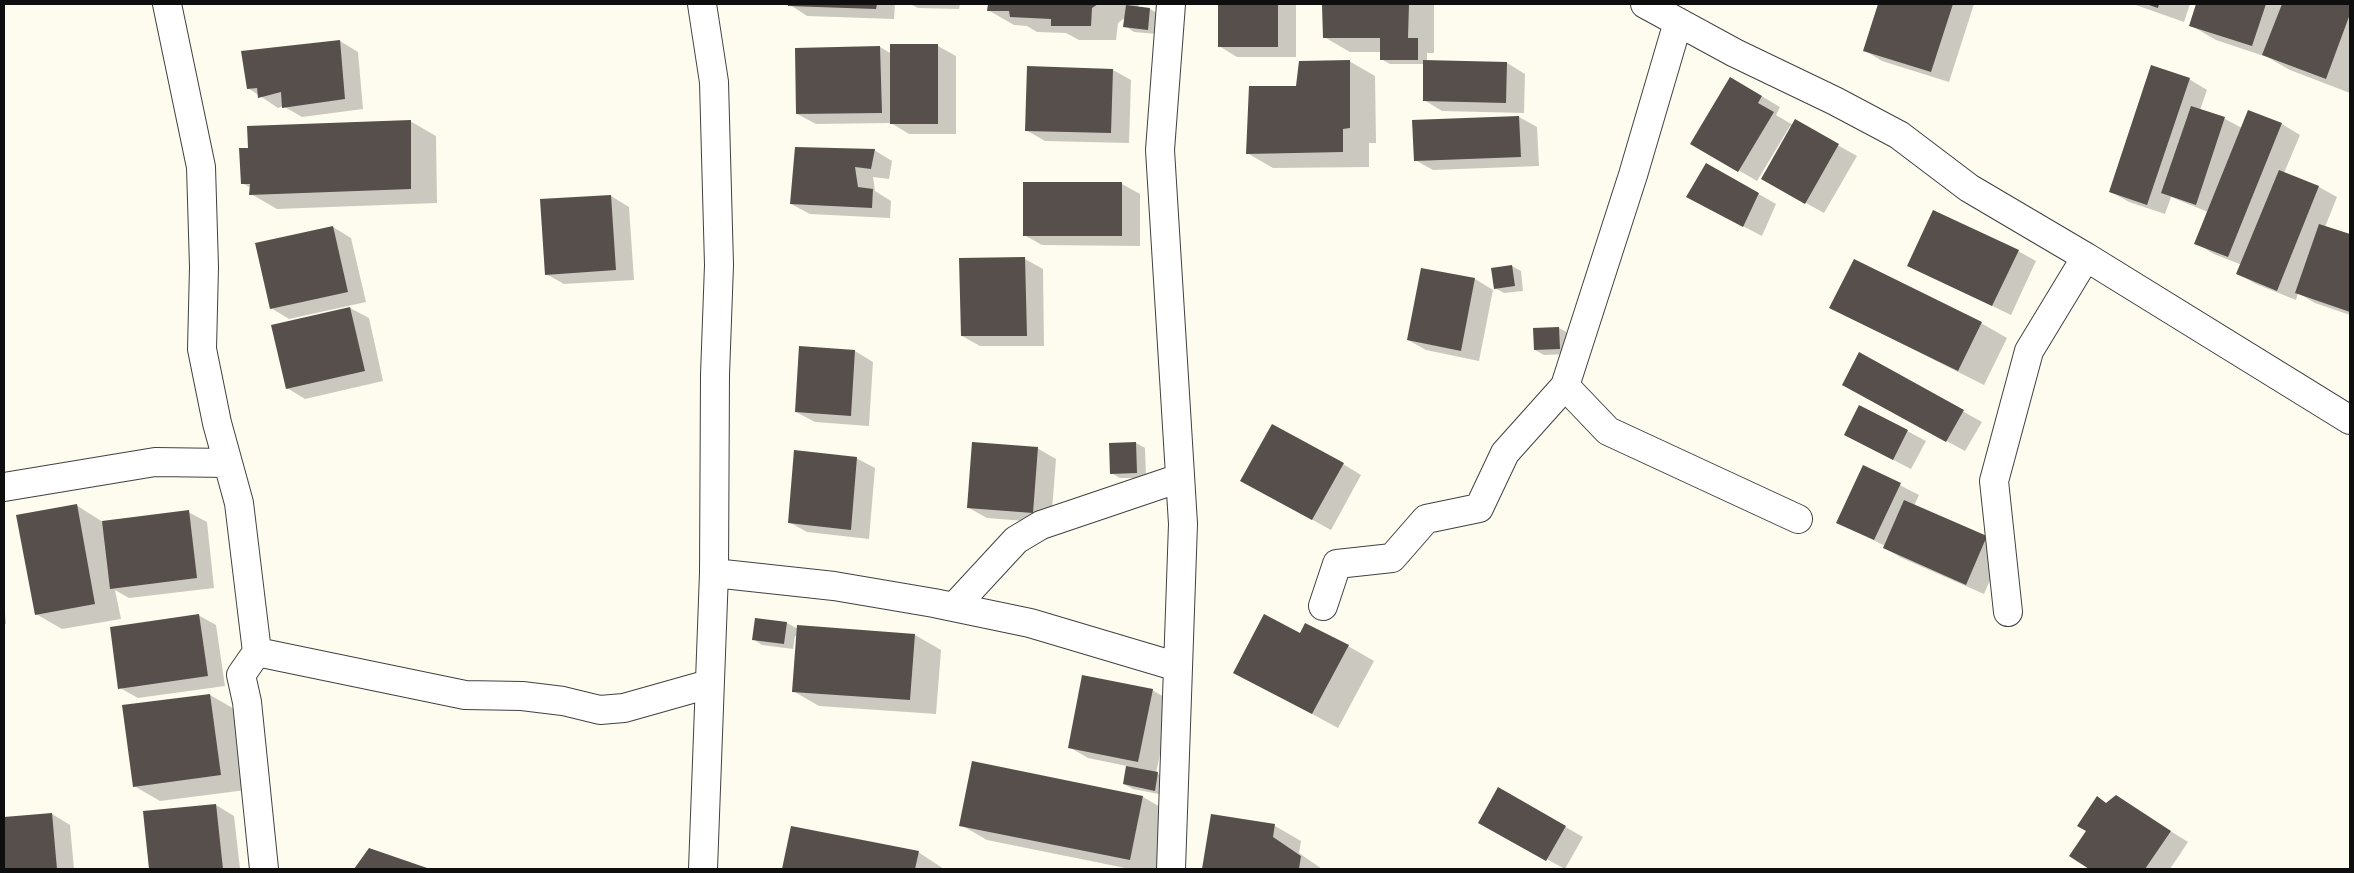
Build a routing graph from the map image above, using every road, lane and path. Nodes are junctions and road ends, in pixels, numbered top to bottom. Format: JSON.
{"nodes":[{"id":1,"x":167,"y":4,"type":"edge"},
{"id":2,"x":702,"y":4,"type":"edge"},
{"id":3,"x":1171,"y":4,"type":"edge"},
{"id":4,"x":1645,"y":4,"type":"edge"},
{"id":5,"x":1678,"y":22,"type":"junction"},
{"id":6,"x":2086,"y":257,"type":"junction"},
{"id":7,"x":1565,"y":386,"type":"junction"},
{"id":8,"x":2350,"y":420,"type":"edge"},
{"id":9,"x":228,"y":463,"type":"junction"},
{"id":10,"x":1180,"y":478,"type":"junction"},
{"id":11,"x":4,"y":487,"type":"edge"},
{"id":12,"x":1798,"y":518,"type":"dead end"},
{"id":13,"x":714,"y":573,"type":"junction"},
{"id":14,"x":1323,"y":606,"type":"dead end"},
{"id":15,"x":954,"y":608,"type":"junction"},
{"id":16,"x":2008,"y":612,"type":"dead end"},
{"id":17,"x":257,"y":652,"type":"junction"},
{"id":18,"x":1178,"y":667,"type":"junction"},
{"id":19,"x":709,"y":684,"type":"junction"},
{"id":20,"x":264,"y":869,"type":"edge"},
{"id":21,"x":703,"y":869,"type":"edge"},
{"id":22,"x":1171,"y":869,"type":"edge"}],
"edges":[{"from":1,"to":9,"type":"street"},
{"from":2,"to":13,"type":"street"},
{"from":3,"to":10,"type":"street"},
{"from":4,"to":5,"type":"street"},
{"from":5,"to":6,"type":"street"},
{"from":5,"to":7,"type":"street"},
{"from":6,"to":8,"type":"street"},
{"from":6,"to":16,"type":"street"},
{"from":7,"to":12,"type":"street"},
{"from":7,"to":14,"type":"street"},
{"from":9,"to":11,"type":"street"},
{"from":9,"to":17,"type":"street"},
{"from":10,"to":15,"type":"street"},
{"from":10,"to":18,"type":"street"},
{"from":13,"to":15,"type":"street"},
{"from":13,"to":19,"type":"street"},
{"from":15,"to":18,"type":"street"},
{"from":17,"to":19,"type":"street"},
{"from":17,"to":20,"type":"street"},
{"from":18,"to":22,"type":"street"},
{"from":19,"to":21,"type":"street"}]}
